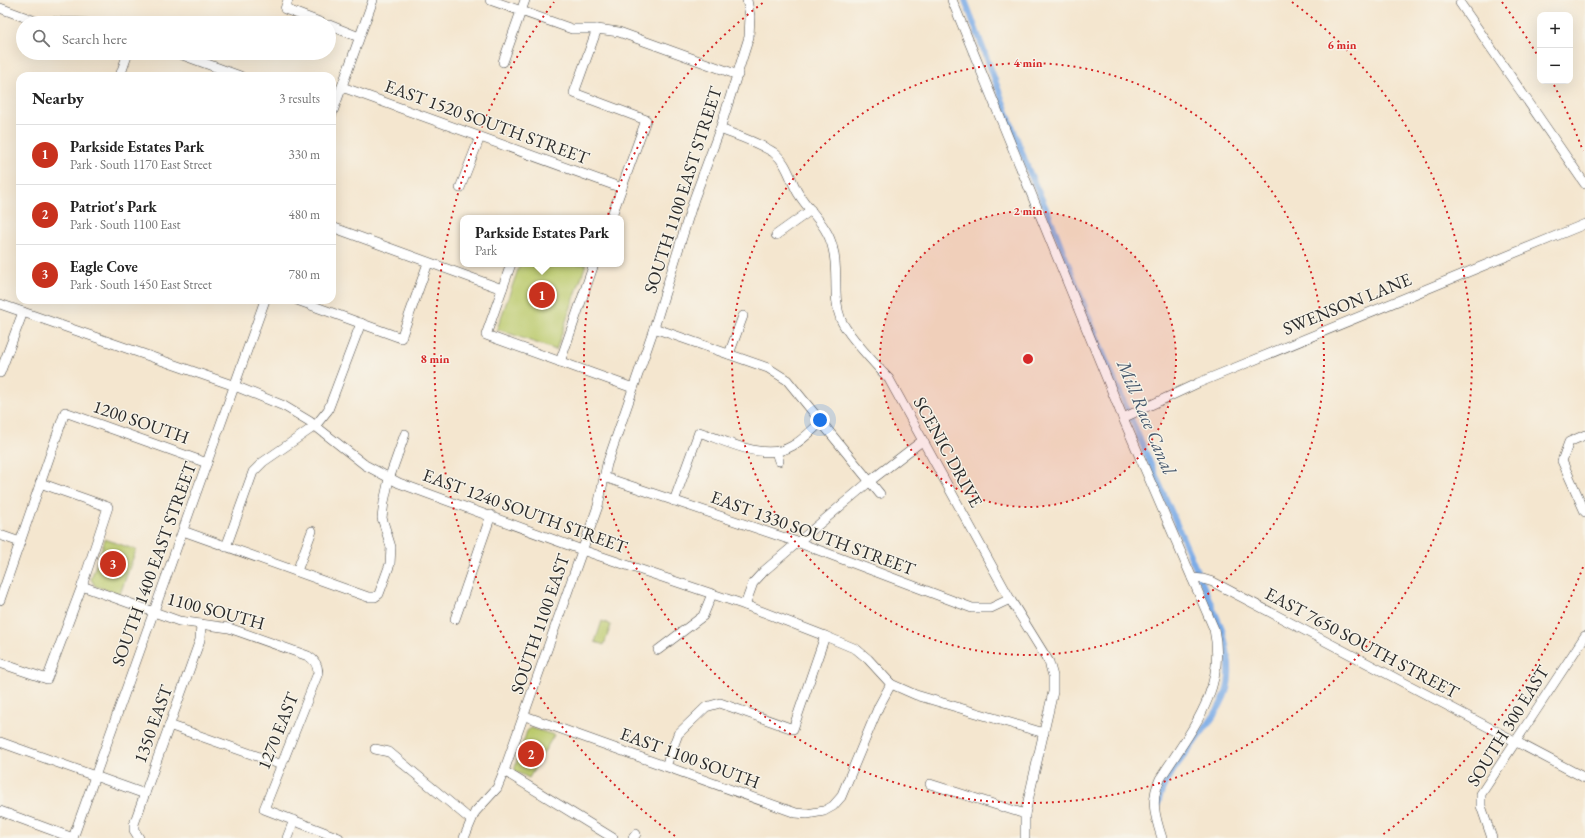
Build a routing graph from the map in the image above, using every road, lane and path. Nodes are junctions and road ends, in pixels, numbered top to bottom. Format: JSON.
{"nodes":[{"id":1,"x":288,"y":0,"type":"edge"},
{"id":2,"x":372,"y":0,"type":"edge"},
{"id":3,"x":490,"y":0,"type":"edge"},
{"id":4,"x":525,"y":0,"type":"edge"},
{"id":5,"x":747,"y":0,"type":"edge"},
{"id":6,"x":952,"y":0,"type":"edge"},
{"id":7,"x":1460,"y":3,"type":"dead end"},
{"id":8,"x":0,"y":8,"type":"edge"},
{"id":9,"x":521,"y":12,"type":"junction"},
{"id":10,"x":22,"y":16,"type":"edge"},
{"id":11,"x":304,"y":16,"type":"edge"},
{"id":12,"x":336,"y":28,"type":"edge"},
{"id":13,"x":597,"y":29,"type":"junction"},
{"id":14,"x":360,"y":37,"type":"junction"},
{"id":15,"x":126,"y":60,"type":"edge"},
{"id":16,"x":195,"y":60,"type":"edge"},
{"id":17,"x":503,"y":62,"type":"dead end"},
{"id":18,"x":121,"y":72,"type":"edge"},
{"id":19,"x":229,"y":72,"type":"edge"},
{"id":20,"x":738,"y":74,"type":"junction"},
{"id":21,"x":342,"y":86,"type":"junction"},
{"id":22,"x":336,"y":103,"type":"edge"},
{"id":23,"x":720,"y":129,"type":"junction"},
{"id":24,"x":480,"y":137,"type":"junction"},
{"id":25,"x":1585,"y":184,"type":"edge"},
{"id":26,"x":460,"y":188,"type":"dead end"},
{"id":27,"x":622,"y":188,"type":"junction"},
{"id":28,"x":811,"y":210,"type":"junction"},
{"id":29,"x":612,"y":215,"type":"edge"},
{"id":30,"x":1585,"y":224,"type":"edge"},
{"id":31,"x":336,"y":228,"type":"edge"},
{"id":32,"x":776,"y":235,"type":"dead end"},
{"id":33,"x":428,"y":262,"type":"junction"},
{"id":34,"x":510,"y":267,"type":"edge"},
{"id":35,"x":593,"y":267,"type":"edge"},
{"id":36,"x":502,"y":289,"type":"junction"},
{"id":37,"x":0,"y":304,"type":"edge"},
{"id":38,"x":264,"y":304,"type":"edge"},
{"id":39,"x":308,"y":304,"type":"edge"},
{"id":40,"x":22,"y":312,"type":"junction"},
{"id":41,"x":743,"y":316,"type":"dead end"},
{"id":42,"x":361,"y":323,"type":"junction"},
{"id":43,"x":654,"y":328,"type":"junction"},
{"id":44,"x":729,"y":354,"type":"junction"},
{"id":45,"x":560,"y":362,"type":"junction"},
{"id":46,"x":0,"y":373,"type":"edge"},
{"id":47,"x":235,"y":386,"type":"junction"},
{"id":48,"x":633,"y":388,"type":"junction"},
{"id":49,"x":1127,"y":416,"type":"junction"},
{"id":50,"x":821,"y":422,"type":"junction"},
{"id":51,"x":315,"y":426,"type":"junction"},
{"id":52,"x":405,"y":434,"type":"dead end"},
{"id":53,"x":1585,"y":435,"type":"edge"},
{"id":54,"x":922,"y":441,"type":"junction"},
{"id":55,"x":776,"y":452,"type":"junction"},
{"id":56,"x":779,"y":462,"type":"dead end"},
{"id":57,"x":207,"y":463,"type":"junction"},
{"id":58,"x":604,"y":477,"type":"junction"},
{"id":59,"x":389,"y":478,"type":"junction"},
{"id":60,"x":870,"y":481,"type":"junction"},
{"id":61,"x":40,"y":483,"type":"junction"},
{"id":62,"x":880,"y":494,"type":"dead end"},
{"id":63,"x":674,"y":501,"type":"junction"},
{"id":64,"x":1585,"y":512,"type":"edge"},
{"id":65,"x":491,"y":515,"type":"junction"},
{"id":66,"x":183,"y":531,"type":"junction"},
{"id":67,"x":312,"y":531,"type":"dead end"},
{"id":68,"x":0,"y":535,"type":"edge"},
{"id":69,"x":20,"y":542,"type":"junction"},
{"id":70,"x":797,"y":542,"type":"junction"},
{"id":71,"x":226,"y":547,"type":"junction"},
{"id":72,"x":582,"y":550,"type":"junction"},
{"id":73,"x":298,"y":571,"type":"junction"},
{"id":74,"x":1198,"y":579,"type":"junction"},
{"id":75,"x":82,"y":586,"type":"junction"},
{"id":76,"x":712,"y":594,"type":"junction"},
{"id":77,"x":1010,"y":599,"type":"junction"},
{"id":78,"x":0,"y":600,"type":"edge"},
{"id":79,"x":745,"y":606,"type":"junction"},
{"id":80,"x":154,"y":611,"type":"junction"},
{"id":81,"x":455,"y":619,"type":"dead end"},
{"id":82,"x":201,"y":624,"type":"junction"},
{"id":83,"x":825,"y":636,"type":"junction"},
{"id":84,"x":1585,"y":636,"type":"edge"},
{"id":85,"x":658,"y":650,"type":"dead end"},
{"id":86,"x":0,"y":663,"type":"edge"},
{"id":87,"x":316,"y":664,"type":"joint"},
{"id":88,"x":891,"y":684,"type":"junction"},
{"id":89,"x":524,"y":716,"type":"junction"},
{"id":90,"x":169,"y":725,"type":"junction"},
{"id":91,"x":1044,"y":733,"type":"junction"},
{"id":92,"x":1515,"y":741,"type":"junction"},
{"id":93,"x":0,"y":742,"type":"edge"},
{"id":94,"x":375,"y":749,"type":"dead end"},
{"id":95,"x":282,"y":765,"type":"junction"},
{"id":96,"x":666,"y":766,"type":"junction"},
{"id":97,"x":504,"y":771,"type":"junction"},
{"id":98,"x":95,"y":776,"type":"junction"},
{"id":99,"x":1585,"y":778,"type":"edge"},
{"id":100,"x":930,"y":784,"type":"dead end"},
{"id":101,"x":145,"y":794,"type":"junction"},
{"id":102,"x":0,"y":811,"type":"edge"},
{"id":103,"x":1026,"y":814,"type":"junction"},
{"id":104,"x":294,"y":820,"type":"junction"},
{"id":105,"x":471,"y":820,"type":"junction"},
{"id":106,"x":137,"y":836,"type":"edge"},
{"id":107,"x":73,"y":838,"type":"edge"},
{"id":108,"x":287,"y":838,"type":"edge"},
{"id":109,"x":339,"y":838,"type":"edge"},
{"id":110,"x":464,"y":838,"type":"edge"},
{"id":111,"x":613,"y":838,"type":"edge"},
{"id":112,"x":1026,"y":838,"type":"edge"},
{"id":113,"x":1162,"y":838,"type":"edge"},
{"id":114,"x":1492,"y":838,"type":"edge"}],
"edges":[{"from":1,"to":11,"type":"street"},
{"from":2,"to":14,"type":"street"},
{"from":3,"to":9,"type":"street"},
{"from":4,"to":9,"type":"street"},
{"from":5,"to":20,"type":"street","name":"SOUTH 1100 EAST STREET"},
{"from":6,"to":49,"type":"street"},
{"from":7,"to":25,"type":"street"},
{"from":8,"to":10,"type":"street"},
{"from":9,"to":13,"type":"street"},
{"from":9,"to":17,"type":"street"},
{"from":12,"to":14,"type":"street"},
{"from":13,"to":20,"type":"street"},
{"from":13,"to":27,"type":"street"},
{"from":14,"to":21,"type":"street"},
{"from":15,"to":18,"type":"street"},
{"from":16,"to":19,"type":"street"},
{"from":20,"to":23,"type":"street","name":"SOUTH 1100 EAST STREET"},
{"from":21,"to":22,"type":"street"},
{"from":21,"to":24,"type":"street","name":"EAST 1520 SOUTH STREET"},
{"from":23,"to":28,"type":"street","name":"SCENIC DRIVE"},
{"from":23,"to":43,"type":"street","name":"SOUTH 1100 EAST STREET"},
{"from":24,"to":26,"type":"street"},
{"from":24,"to":27,"type":"street","name":"EAST 1520 SOUTH STREET"},
{"from":27,"to":29,"type":"street"},
{"from":28,"to":32,"type":"street"},
{"from":28,"to":54,"type":"street","name":"SCENIC DRIVE"},
{"from":30,"to":49,"type":"street","name":"SWENSON LANE"},
{"from":31,"to":33,"type":"street"},
{"from":33,"to":36,"type":"street"},
{"from":33,"to":42,"type":"street"},
{"from":34,"to":36,"type":"street"},
{"from":35,"to":45,"type":"street"},
{"from":36,"to":45,"type":"street"},
{"from":37,"to":40,"type":"street","name":"EAST 1240 SOUTH STREET"},
{"from":38,"to":47,"type":"street","name":"SOUTH 1400 EAST STREET"},
{"from":39,"to":42,"type":"street"},
{"from":40,"to":46,"type":"street"},
{"from":40,"to":47,"type":"street","name":"EAST 1240 SOUTH STREET"},
{"from":41,"to":44,"type":"street"},
{"from":42,"to":51,"type":"street"},
{"from":43,"to":44,"type":"street"},
{"from":43,"to":48,"type":"street","name":"SOUTH 1100 EAST STREET"},
{"from":44,"to":50,"type":"street"},
{"from":45,"to":48,"type":"street"},
{"from":47,"to":51,"type":"street","name":"EAST 1240 SOUTH STREET"},
{"from":47,"to":57,"type":"street","name":"SOUTH 1400 EAST STREET"},
{"from":48,"to":58,"type":"street","name":"SOUTH 1100 EAST"},
{"from":49,"to":74,"type":"street"},
{"from":50,"to":55,"type":"street"},
{"from":50,"to":60,"type":"street"},
{"from":51,"to":59,"type":"street","name":"EAST 1240 SOUTH STREET"},
{"from":51,"to":71,"type":"street"},
{"from":52,"to":59,"type":"street"},
{"from":53,"to":64,"type":"street"},
{"from":54,"to":60,"type":"street"},
{"from":54,"to":77,"type":"street","name":"SCENIC DRIVE"},
{"from":55,"to":56,"type":"street"},
{"from":55,"to":63,"type":"street"},
{"from":57,"to":61,"type":"street","name":"1200 SOUTH"},
{"from":57,"to":66,"type":"street","name":"SOUTH 1400 EAST STREET"},
{"from":58,"to":63,"type":"street","name":"EAST 1330 SOUTH STREET"},
{"from":58,"to":72,"type":"street","name":"SOUTH 1100 EAST"},
{"from":59,"to":65,"type":"street","name":"EAST 1240 SOUTH STREET"},
{"from":59,"to":73,"type":"street"},
{"from":60,"to":62,"type":"street"},
{"from":60,"to":70,"type":"street"},
{"from":61,"to":69,"type":"street"},
{"from":61,"to":75,"type":"street"},
{"from":63,"to":70,"type":"street","name":"EAST 1330 SOUTH STREET"},
{"from":65,"to":72,"type":"street","name":"EAST 1240 SOUTH STREET"},
{"from":65,"to":81,"type":"street"},
{"from":66,"to":71,"type":"street"},
{"from":66,"to":80,"type":"street","name":"SOUTH 1400 EAST STREET"},
{"from":67,"to":73,"type":"street"},
{"from":68,"to":69,"type":"street"},
{"from":69,"to":78,"type":"street"},
{"from":70,"to":77,"type":"street","name":"EAST 1330 SOUTH STREET"},
{"from":70,"to":79,"type":"street"},
{"from":71,"to":73,"type":"street"},
{"from":72,"to":76,"type":"street","name":"EAST 1240 SOUTH STREET"},
{"from":72,"to":89,"type":"street","name":"SOUTH 1100 EAST"},
{"from":74,"to":92,"type":"street","name":"EAST 7650 SOUTH STREET"},
{"from":74,"to":113,"type":"street"},
{"from":75,"to":80,"type":"street","name":"1100 SOUTH"},
{"from":75,"to":86,"type":"street"},
{"from":76,"to":79,"type":"street","name":"EAST 1240 SOUTH STREET"},
{"from":76,"to":85,"type":"street"},
{"from":77,"to":91,"type":"street","name":"SCENIC DRIVE"},
{"from":79,"to":83,"type":"street","name":"EAST 1240 SOUTH STREET"},
{"from":80,"to":82,"type":"street","name":"1100 SOUTH"},
{"from":80,"to":98,"type":"street","name":"SOUTH 1400 EAST STREET"},
{"from":82,"to":87,"type":"street","name":"1100 SOUTH"},
{"from":82,"to":90,"type":"street","name":"1350 EAST"},
{"from":83,"to":88,"type":"street","name":"EAST 1240 SOUTH STREET"},
{"from":83,"to":96,"type":"street"},
{"from":84,"to":92,"type":"street","name":"SOUTH 300 EAST"},
{"from":87,"to":95,"type":"street","name":"1270 EAST"},
{"from":88,"to":91,"type":"street","name":"EAST 1240 SOUTH STREET"},
{"from":88,"to":96,"type":"street","name":"EAST 1100 SOUTH"},
{"from":89,"to":96,"type":"street","name":"EAST 1100 SOUTH"},
{"from":89,"to":97,"type":"street","name":"SOUTH 1100 EAST"},
{"from":90,"to":95,"type":"street"},
{"from":90,"to":101,"type":"street","name":"1350 EAST"},
{"from":91,"to":103,"type":"street","name":"SCENIC DRIVE"},
{"from":92,"to":99,"type":"street","name":"EAST 7650 SOUTH STREET"},
{"from":92,"to":114,"type":"street","name":"SOUTH 300 EAST"},
{"from":93,"to":98,"type":"street"},
{"from":94,"to":105,"type":"street"},
{"from":95,"to":104,"type":"street","name":"1270 EAST"},
{"from":97,"to":105,"type":"street","name":"SOUTH 1100 EAST"},
{"from":97,"to":111,"type":"street"},
{"from":98,"to":101,"type":"street"},
{"from":98,"to":107,"type":"street","name":"SOUTH 1400 EAST STREET"},
{"from":100,"to":103,"type":"street"},
{"from":101,"to":106,"type":"street","name":"1350 EAST"},
{"from":102,"to":107,"type":"street"},
{"from":103,"to":112,"type":"street","name":"SCENIC DRIVE"},
{"from":104,"to":108,"type":"street"},
{"from":104,"to":109,"type":"street"},
{"from":105,"to":110,"type":"street","name":"SOUTH 1100 EAST"}]}
